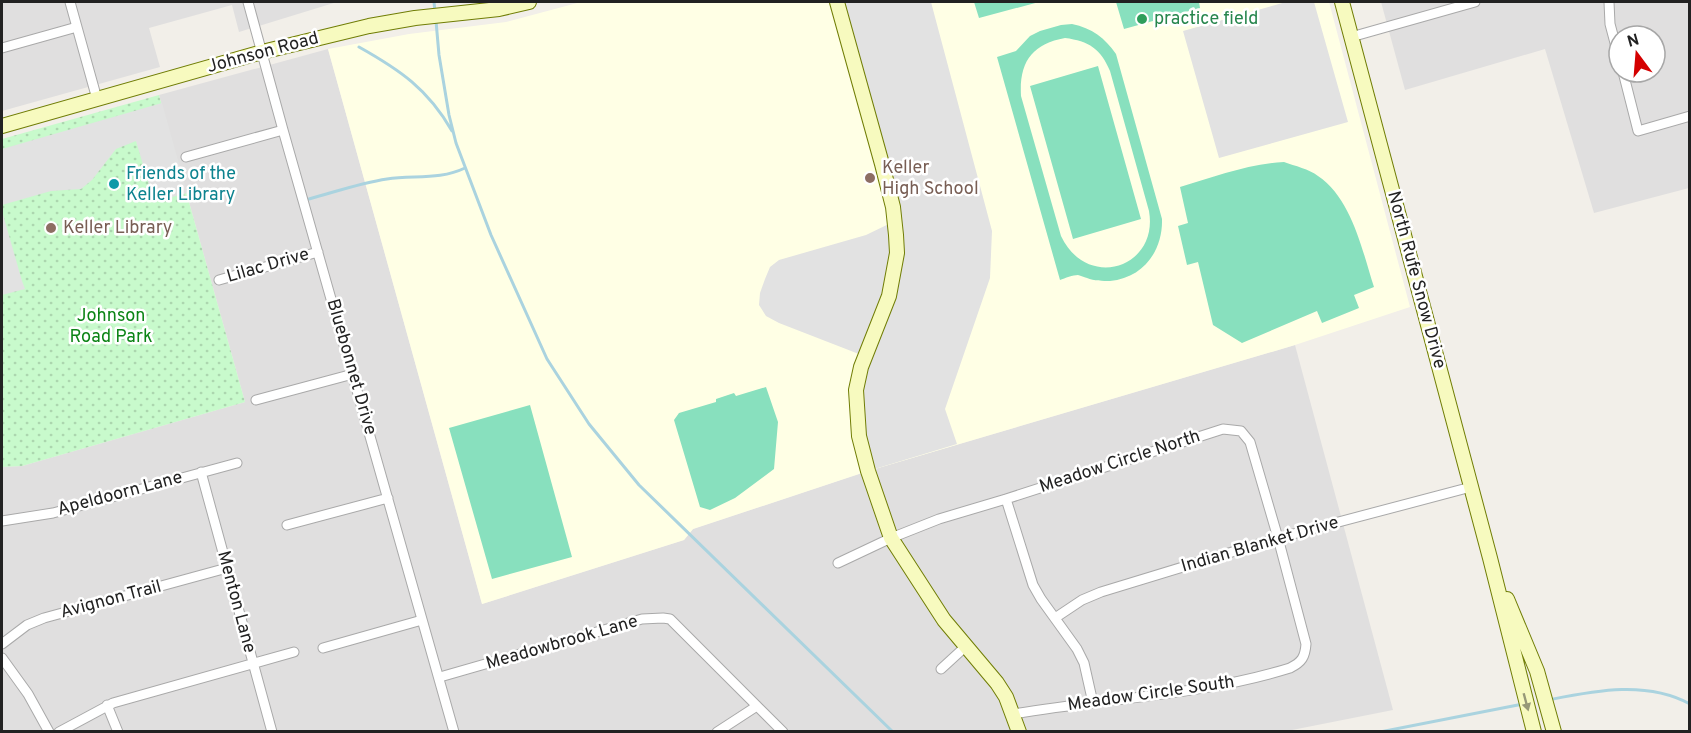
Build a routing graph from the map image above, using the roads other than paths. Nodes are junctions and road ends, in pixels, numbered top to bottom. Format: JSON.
{"nodes":[{"id":1,"x":70,"y":2,"type":"edge"},
{"id":2,"x":248,"y":2,"type":"edge"},
{"id":3,"x":529,"y":2,"type":"edge"},
{"id":4,"x":837,"y":2,"type":"edge"},
{"id":5,"x":1342,"y":2,"type":"edge"},
{"id":6,"x":1475,"y":2,"type":"edge"},
{"id":7,"x":1609,"y":2,"type":"edge"},
{"id":8,"x":1448,"y":5,"type":"edge"},
{"id":9,"x":1610,"y":24,"type":"edge"},
{"id":10,"x":77,"y":27,"type":"junction"},
{"id":11,"x":1351,"y":37,"type":"junction"},
{"id":12,"x":2,"y":48,"type":"edge"},
{"id":13,"x":262,"y":52,"type":"junction"},
{"id":14,"x":1626,"y":84,"type":"edge"},
{"id":15,"x":97,"y":99,"type":"junction"},
{"id":16,"x":1689,"y":116,"type":"edge"},
{"id":17,"x":2,"y":126,"type":"edge"},
{"id":18,"x":283,"y":130,"type":"junction"},
{"id":19,"x":186,"y":157,"type":"dead end"},
{"id":20,"x":318,"y":252,"type":"junction"},
{"id":21,"x":219,"y":280,"type":"dead end"},
{"id":22,"x":352,"y":374,"type":"junction"},
{"id":23,"x":256,"y":400,"type":"dead end"},
{"id":24,"x":237,"y":463,"type":"dead end"},
{"id":25,"x":201,"y":472,"type":"junction"},
{"id":26,"x":1471,"y":487,"type":"junction"},
{"id":27,"x":388,"y":498,"type":"junction"},
{"id":28,"x":1006,"y":499,"type":"junction"},
{"id":29,"x":2,"y":521,"type":"edge"},
{"id":30,"x":287,"y":525,"type":"dead end"},
{"id":31,"x":891,"y":538,"type":"junction"},
{"id":32,"x":1278,"y":538,"type":"junction"},
{"id":33,"x":1490,"y":558,"type":"junction"},
{"id":34,"x":838,"y":563,"type":"dead end"},
{"id":35,"x":227,"y":568,"type":"junction"},
{"id":36,"x":1055,"y":618,"type":"junction"},
{"id":37,"x":422,"y":620,"type":"junction"},
{"id":38,"x":2,"y":644,"type":"edge"},
{"id":39,"x":965,"y":647,"type":"junction"},
{"id":40,"x":323,"y":648,"type":"dead end"},
{"id":41,"x":294,"y":652,"type":"dead end"},
{"id":42,"x":2,"y":658,"type":"edge"},
{"id":43,"x":253,"y":663,"type":"junction"},
{"id":44,"x":941,"y":669,"type":"dead end"},
{"id":45,"x":440,"y":677,"type":"junction"},
{"id":46,"x":1093,"y":703,"type":"junction"},
{"id":47,"x":107,"y":705,"type":"junction"},
{"id":48,"x":757,"y":706,"type":"junction"},
{"id":49,"x":1014,"y":714,"type":"junction"},
{"id":50,"x":1553,"y":727,"type":"edge"},
{"id":51,"x":1533,"y":729,"type":"edge"},
{"id":52,"x":49,"y":732,"type":"edge"},
{"id":53,"x":59,"y":732,"type":"edge"},
{"id":54,"x":118,"y":732,"type":"edge"},
{"id":55,"x":272,"y":732,"type":"edge"},
{"id":56,"x":454,"y":732,"type":"edge"},
{"id":57,"x":717,"y":732,"type":"edge"},
{"id":58,"x":783,"y":732,"type":"edge"},
{"id":59,"x":1019,"y":732,"type":"edge"}],
"edges":[{"from":1,"to":10,"type":"street"},
{"from":2,"to":13,"type":"street","name":"Bluebonnet Drive"},
{"from":3,"to":13,"type":"main road","name":"Johnson Road"},
{"from":4,"to":31,"type":"main road"},
{"from":5,"to":11,"type":"main road","name":"North Rufe Snow Drive"},
{"from":6,"to":8,"type":"street"},
{"from":7,"to":9,"type":"street"},
{"from":8,"to":11,"type":"street"},
{"from":10,"to":12,"type":"street"},
{"from":10,"to":15,"type":"street"},
{"from":11,"to":26,"type":"main road","name":"North Rufe Snow Drive"},
{"from":13,"to":15,"type":"main road","name":"Johnson Road"},
{"from":13,"to":18,"type":"street","name":"Bluebonnet Drive"},
{"from":14,"to":16,"type":"street"},
{"from":15,"to":17,"type":"main road","name":"Johnson Road"},
{"from":18,"to":19,"type":"street"},
{"from":18,"to":20,"type":"street","name":"Bluebonnet Drive"},
{"from":20,"to":21,"type":"street","name":"Lilac Drive"},
{"from":20,"to":22,"type":"street","name":"Bluebonnet Drive"},
{"from":22,"to":23,"type":"street"},
{"from":22,"to":27,"type":"street","name":"Bluebonnet Drive"},
{"from":24,"to":25,"type":"street","name":"Apeldoorn Lane"},
{"from":25,"to":29,"type":"street","name":"Apeldoorn Lane"},
{"from":25,"to":35,"type":"street","name":"Menton Lane"},
{"from":26,"to":32,"type":"street","name":"Indian Blanket Drive"},
{"from":26,"to":33,"type":"main road","name":"North Rufe Snow Drive"},
{"from":27,"to":30,"type":"street"},
{"from":27,"to":37,"type":"street","name":"Bluebonnet Drive"},
{"from":28,"to":31,"type":"street","name":"Meadow Circle North"},
{"from":28,"to":32,"type":"street","name":"Meadow Circle North"},
{"from":28,"to":36,"type":"street"},
{"from":31,"to":34,"type":"street","name":"Meadow Circle North"},
{"from":31,"to":39,"type":"main road"},
{"from":32,"to":36,"type":"street","name":"Indian Blanket Drive"},
{"from":32,"to":46,"type":"street","name":"Meadow Circle South"},
{"from":33,"to":50,"type":"main road","name":"North Rufe Snow Drive"},
{"from":33,"to":51,"type":"main road","name":"North Rufe Snow Drive","one_way":true},
{"from":35,"to":38,"type":"street","name":"Avignon Trail"},
{"from":35,"to":43,"type":"street","name":"Menton Lane"},
{"from":36,"to":46,"type":"street"},
{"from":37,"to":40,"type":"street"},
{"from":37,"to":45,"type":"street","name":"Bluebonnet Drive"},
{"from":39,"to":44,"type":"street"},
{"from":39,"to":49,"type":"main road"},
{"from":41,"to":43,"type":"street"},
{"from":42,"to":52,"type":"street"},
{"from":43,"to":47,"type":"street"},
{"from":43,"to":55,"type":"street","name":"Menton Lane"},
{"from":45,"to":48,"type":"street","name":"Meadowbrook Lane"},
{"from":45,"to":56,"type":"street","name":"Bluebonnet Drive"},
{"from":46,"to":49,"type":"street","name":"Meadow Circle South"},
{"from":47,"to":53,"type":"street"},
{"from":47,"to":54,"type":"street"},
{"from":48,"to":57,"type":"street"},
{"from":48,"to":58,"type":"street","name":"Meadowbrook Lane"},
{"from":49,"to":59,"type":"main road"}]}
